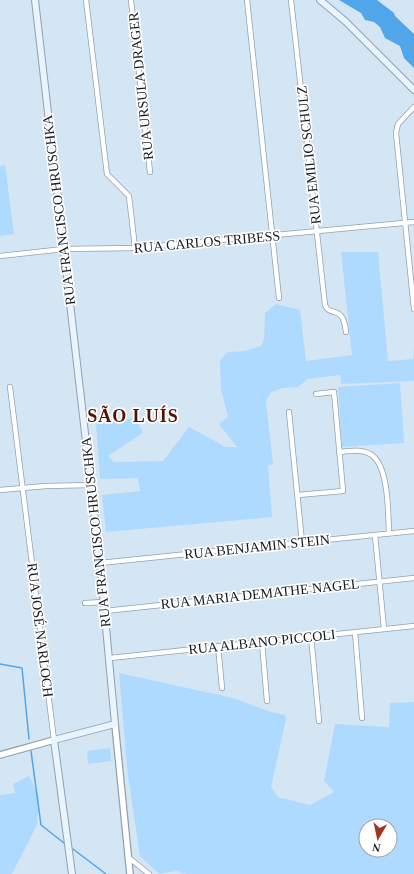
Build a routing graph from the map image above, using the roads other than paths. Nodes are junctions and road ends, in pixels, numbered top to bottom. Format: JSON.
{"nodes":[{"id":1,"x":35,"y":0,"type":"edge"},
{"id":2,"x":86,"y":0,"type":"edge"},
{"id":3,"x":131,"y":0,"type":"edge"},
{"id":4,"x":247,"y":0,"type":"edge"},
{"id":5,"x":291,"y":0,"type":"edge"},
{"id":6,"x":320,"y":0,"type":"edge"},
{"id":7,"x":414,"y":90,"type":"edge"},
{"id":8,"x":414,"y":107,"type":"edge"},
{"id":9,"x":150,"y":172,"type":"dead end"},
{"id":10,"x":414,"y":222,"type":"edge"},
{"id":11,"x":404,"y":223,"type":"junction"},
{"id":12,"x":317,"y":231,"type":"junction"},
{"id":13,"x":272,"y":236,"type":"junction"},
{"id":14,"x":135,"y":248,"type":"junction"},
{"id":15,"x":64,"y":249,"type":"junction"},
{"id":16,"x":0,"y":256,"type":"edge"},
{"id":17,"x":413,"y":287,"type":"edge"},
{"id":18,"x":279,"y":298,"type":"dead end"},
{"id":19,"x":414,"y":309,"type":"edge"},
{"id":20,"x":346,"y":332,"type":"dead end"},
{"id":21,"x":10,"y":387,"type":"dead end"},
{"id":22,"x":316,"y":394,"type":"dead end"},
{"id":23,"x":289,"y":412,"type":"dead end"},
{"id":24,"x":339,"y":452,"type":"junction"},
{"id":25,"x":91,"y":485,"type":"junction"},
{"id":26,"x":23,"y":487,"type":"junction"},
{"id":27,"x":0,"y":490,"type":"edge"},
{"id":28,"x":298,"y":496,"type":"junction"},
{"id":29,"x":414,"y":531,"type":"edge"},
{"id":30,"x":390,"y":533,"type":"junction"},
{"id":31,"x":375,"y":535,"type":"junction"},
{"id":32,"x":302,"y":542,"type":"junction"},
{"id":33,"x":100,"y":563,"type":"junction"},
{"id":34,"x":414,"y":578,"type":"edge"},
{"id":35,"x":379,"y":582,"type":"junction"},
{"id":36,"x":104,"y":602,"type":"junction"},
{"id":37,"x":85,"y":603,"type":"dead end"},
{"id":38,"x":105,"y":611,"type":"junction"},
{"id":39,"x":414,"y":626,"type":"edge"},
{"id":40,"x":384,"y":629,"type":"junction"},
{"id":41,"x":355,"y":632,"type":"junction"},
{"id":42,"x":311,"y":636,"type":"junction"},
{"id":43,"x":262,"y":642,"type":"junction"},
{"id":44,"x":218,"y":646,"type":"junction"},
{"id":45,"x":110,"y":658,"type":"junction"},
{"id":46,"x":222,"y":688,"type":"dead end"},
{"id":47,"x":268,"y":701,"type":"dead end"},
{"id":48,"x":362,"y":718,"type":"dead end"},
{"id":49,"x":319,"y":721,"type":"dead end"},
{"id":50,"x":116,"y":724,"type":"junction"},
{"id":51,"x":54,"y":740,"type":"junction"},
{"id":52,"x":0,"y":755,"type":"edge"},
{"id":53,"x":128,"y":858,"type":"junction"},
{"id":54,"x":72,"y":874,"type":"edge"},
{"id":55,"x":130,"y":874,"type":"edge"},
{"id":56,"x":149,"y":874,"type":"edge"}],
"edges":[{"from":1,"to":15,"type":"main road","name":"RUA FRANCISCO HRUSCHKA"},
{"from":2,"to":14,"type":"street"},
{"from":3,"to":9,"type":"street","name":"RUA URSULA DRAGER"},
{"from":4,"to":13,"type":"street"},
{"from":5,"to":12,"type":"street","name":"RUA EMILIO SCHULZ"},
{"from":6,"to":7,"type":"main road"},
{"from":8,"to":11,"type":"street"},
{"from":10,"to":11,"type":"street","name":"RUA CARLOS TRIBESS"},
{"from":11,"to":12,"type":"street","name":"RUA CARLOS TRIBESS"},
{"from":11,"to":17,"type":"street"},
{"from":12,"to":13,"type":"street","name":"RUA CARLOS TRIBESS"},
{"from":12,"to":20,"type":"street","name":"RUA EMILIO SCHULZ"},
{"from":13,"to":14,"type":"street","name":"RUA CARLOS TRIBESS"},
{"from":13,"to":18,"type":"street"},
{"from":14,"to":15,"type":"street","name":"RUA CARLOS TRIBESS"},
{"from":15,"to":16,"type":"street","name":"RUA CARLOS TRIBESS"},
{"from":15,"to":25,"type":"main road","name":"RUA FRANCISCO HRUSCHKA"},
{"from":17,"to":19,"type":"street"},
{"from":21,"to":26,"type":"street","name":"RUA JOSÉ NARLOCH"},
{"from":22,"to":24,"type":"street"},
{"from":23,"to":28,"type":"street"},
{"from":24,"to":28,"type":"street"},
{"from":24,"to":30,"type":"street"},
{"from":25,"to":26,"type":"street"},
{"from":25,"to":33,"type":"main road","name":"RUA FRANCISCO HRUSCHKA"},
{"from":26,"to":27,"type":"street"},
{"from":26,"to":51,"type":"street","name":"RUA JOSÉ NARLOCH"},
{"from":28,"to":32,"type":"street"},
{"from":29,"to":30,"type":"street","name":"RUA BENJAMIN STEIN"},
{"from":30,"to":31,"type":"street","name":"RUA BENJAMIN STEIN"},
{"from":31,"to":32,"type":"street","name":"RUA BENJAMIN STEIN"},
{"from":31,"to":35,"type":"street"},
{"from":32,"to":33,"type":"street","name":"RUA BENJAMIN STEIN"},
{"from":33,"to":36,"type":"main road","name":"RUA FRANCISCO HRUSCHKA"},
{"from":34,"to":35,"type":"street","name":"RUA MARIA DEMATHE NAGEL"},
{"from":35,"to":38,"type":"street","name":"RUA MARIA DEMATHE NAGEL"},
{"from":35,"to":40,"type":"street"},
{"from":36,"to":37,"type":"street"},
{"from":36,"to":38,"type":"main road","name":"RUA FRANCISCO HRUSCHKA"},
{"from":38,"to":45,"type":"main road","name":"RUA FRANCISCO HRUSCHKA"},
{"from":39,"to":40,"type":"street","name":"RUA ALBANO PICCOLI"},
{"from":40,"to":41,"type":"street","name":"RUA ALBANO PICCOLI"},
{"from":41,"to":42,"type":"street","name":"RUA ALBANO PICCOLI"},
{"from":41,"to":48,"type":"street"},
{"from":42,"to":43,"type":"street","name":"RUA ALBANO PICCOLI"},
{"from":42,"to":49,"type":"street"},
{"from":43,"to":44,"type":"street","name":"RUA ALBANO PICCOLI"},
{"from":43,"to":47,"type":"street"},
{"from":44,"to":45,"type":"street","name":"RUA ALBANO PICCOLI"},
{"from":44,"to":46,"type":"street"},
{"from":45,"to":50,"type":"main road","name":"RUA FRANCISCO HRUSCHKA"},
{"from":50,"to":51,"type":"main road"},
{"from":50,"to":53,"type":"street","name":"RUA FRANCISCO HRUSCHKA"},
{"from":51,"to":52,"type":"street"},
{"from":51,"to":54,"type":"main road","name":"RUA JOSÉ NARLOCH"},
{"from":53,"to":55,"type":"street","name":"RUA FRANCISCO HRUSCHKA"},
{"from":53,"to":56,"type":"street"}]}
